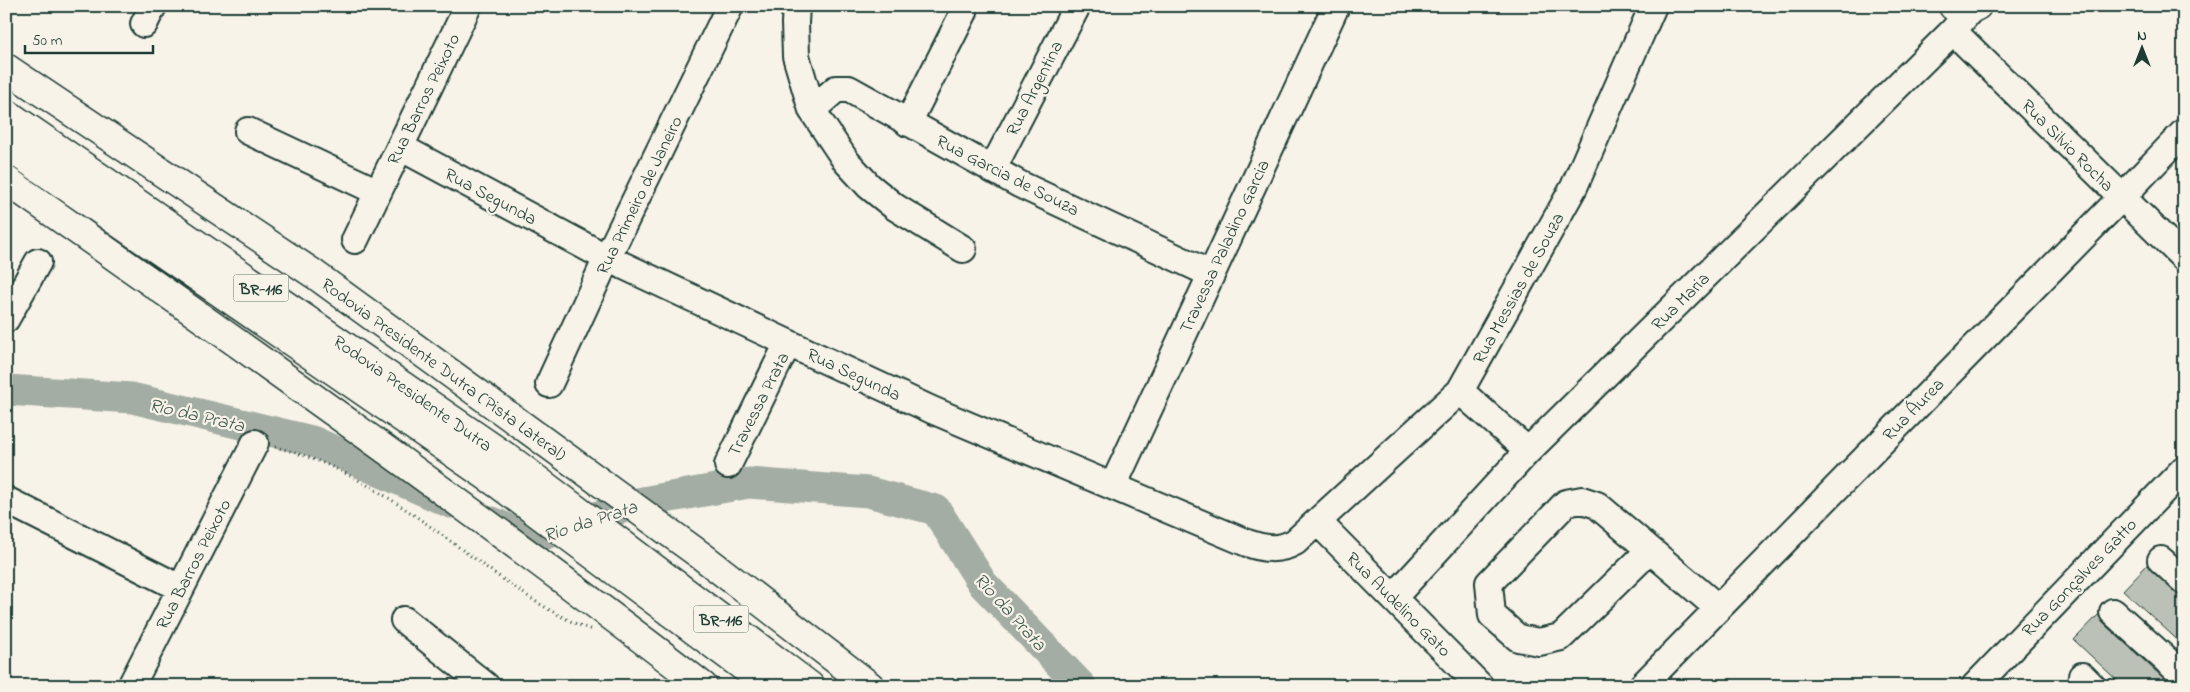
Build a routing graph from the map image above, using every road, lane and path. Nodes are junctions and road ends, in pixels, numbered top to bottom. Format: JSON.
{"nodes":[{"id":1,"x":468,"y":6,"type":"edge"},
{"id":2,"x":730,"y":6,"type":"edge"},
{"id":3,"x":796,"y":6,"type":"edge"},
{"id":4,"x":1077,"y":6,"type":"edge"},
{"id":5,"x":1336,"y":6,"type":"edge"},
{"id":6,"x":1653,"y":6,"type":"edge"},
{"id":7,"x":964,"y":12,"type":"dead end"},
{"id":8,"x":1964,"y":13,"type":"edge"},
{"id":9,"x":6,"y":68,"type":"edge"},
{"id":10,"x":812,"y":110,"type":"junction"},
{"id":11,"x":6,"y":113,"type":"edge"},
{"id":12,"x":908,"y":123,"type":"junction"},
{"id":13,"x":248,"y":131,"type":"dead end"},
{"id":14,"x":2184,"y":132,"type":"edge"},
{"id":15,"x":6,"y":145,"type":"edge"},
{"id":16,"x":400,"y":147,"type":"junction"},
{"id":17,"x":992,"y":170,"type":"junction"},
{"id":18,"x":6,"y":180,"type":"edge"},
{"id":19,"x":378,"y":192,"type":"junction"},
{"id":20,"x":2121,"y":198,"type":"junction"},
{"id":21,"x":355,"y":240,"type":"dead end"},
{"id":22,"x":963,"y":249,"type":"dead end"},
{"id":23,"x":607,"y":258,"type":"junction"},
{"id":24,"x":2184,"y":258,"type":"edge"},
{"id":25,"x":38,"y":262,"type":"dead end"},
{"id":26,"x":1211,"y":274,"type":"junction"},
{"id":27,"x":6,"y":319,"type":"edge"},
{"id":28,"x":788,"y":343,"type":"junction"},
{"id":29,"x":549,"y":384,"type":"dead end"},
{"id":30,"x":1460,"y":391,"type":"junction"},
{"id":31,"x":255,"y":443,"type":"joint"},
{"id":32,"x":1528,"y":451,"type":"junction"},
{"id":33,"x":728,"y":465,"type":"dead end"},
{"id":34,"x":2184,"y":469,"type":"edge"},
{"id":35,"x":508,"y":474,"type":"junction"},
{"id":36,"x":1113,"y":486,"type":"junction"},
{"id":37,"x":6,"y":500,"type":"edge"},
{"id":38,"x":1318,"y":522,"type":"junction"},
{"id":39,"x":1650,"y":550,"type":"junction"},
{"id":40,"x":2161,"y":560,"type":"dead end"},
{"id":41,"x":2184,"y":581,"type":"edge"},
{"id":42,"x":180,"y":588,"type":"junction"},
{"id":43,"x":1393,"y":598,"type":"junction"},
{"id":44,"x":1718,"y":608,"type":"junction"},
{"id":45,"x":2113,"y":612,"type":"dead end"},
{"id":46,"x":404,"y":620,"type":"dead end"},
{"id":47,"x":599,"y":633,"type":"dead end"},
{"id":48,"x":2184,"y":676,"type":"edge"},
{"id":49,"x":1980,"y":684,"type":"edge"},
{"id":50,"x":131,"y":686,"type":"edge"},
{"id":51,"x":486,"y":686,"type":"edge"},
{"id":52,"x":703,"y":686,"type":"edge"},
{"id":53,"x":769,"y":686,"type":"edge"},
{"id":54,"x":810,"y":686,"type":"edge"},
{"id":55,"x":870,"y":686,"type":"edge"},
{"id":56,"x":1480,"y":686,"type":"edge"},
{"id":57,"x":1642,"y":686,"type":"edge"}],
"edges":[{"from":1,"to":16,"type":"street","name":"Rua Barros Peixoto"},
{"from":2,"to":23,"type":"street","name":"Rua Primeiro de Janeiro"},
{"from":3,"to":10,"type":"street"},
{"from":4,"to":17,"type":"street","name":"Rua Argentina"},
{"from":5,"to":26,"type":"street","name":"Travessa Paladino Garcia"},
{"from":6,"to":30,"type":"street","name":"Rua Messias de Souza"},
{"from":7,"to":12,"type":"street"},
{"from":8,"to":20,"type":"street","name":"Rua Silvio Rocha"},
{"from":8,"to":32,"type":"street","name":"Rua Maria"},
{"from":9,"to":55,"type":"highway","name":"Rodovia Presidente Dutra (Pista Lateral)","number":"BR-116"},
{"from":10,"to":12,"type":"street","name":"Rua Garcia de Souza"},
{"from":10,"to":22,"type":"street"},
{"from":11,"to":35,"type":"highway","name":"Rodovia Presidente Dutra","number":"BR-116"},
{"from":12,"to":17,"type":"street","name":"Rua Garcia de Souza"},
{"from":13,"to":19,"type":"street"},
{"from":14,"to":20,"type":"street","name":"Rua Áurea"},
{"from":15,"to":35,"type":"highway","name":"Rodovia Presidente Dutra","number":"BR-116"},
{"from":16,"to":19,"type":"street","name":"Rua Barros Peixoto"},
{"from":16,"to":23,"type":"street","name":"Rua Segunda"},
{"from":17,"to":26,"type":"street","name":"Rua Garcia de Souza"},
{"from":18,"to":52,"type":"highway"},
{"from":19,"to":21,"type":"street","name":"Rua Barros Peixoto"},
{"from":20,"to":24,"type":"street","name":"Rua Silvio Rocha"},
{"from":20,"to":44,"type":"street","name":"Rua Áurea"},
{"from":23,"to":28,"type":"street","name":"Rua Segunda"},
{"from":23,"to":29,"type":"street","name":"Rua Primeiro de Janeiro"},
{"from":25,"to":27,"type":"street"},
{"from":26,"to":36,"type":"street","name":"Travessa Paladino Garcia"},
{"from":28,"to":33,"type":"street","name":"Travessa Prata"},
{"from":28,"to":36,"type":"street","name":"Rua Segunda"},
{"from":30,"to":32,"type":"street"},
{"from":30,"to":38,"type":"street","name":"Rua Messias de Souza"},
{"from":31,"to":42,"type":"street","name":"Rua Barros Peixoto"},
{"from":31,"to":47,"type":"path"},
{"from":32,"to":43,"type":"street","name":"Rua Maria"},
{"from":34,"to":49,"type":"street","name":"Rua Gonçalves Gatto"},
{"from":35,"to":53,"type":"highway","name":"Rodovia Presidente Dutra","number":"BR-116"},
{"from":35,"to":54,"type":"highway","name":"Rodovia Presidente Dutra","number":"BR-116"},
{"from":36,"to":38,"type":"street","name":"Rua Segunda"},
{"from":37,"to":42,"type":"street"},
{"from":38,"to":43,"type":"street","name":"Rua Audelino Gato"},
{"from":39,"to":39,"type":"street"},
{"from":39,"to":44,"type":"street"},
{"from":40,"to":41,"type":"street"},
{"from":42,"to":50,"type":"street","name":"Rua Barros Peixoto"},
{"from":43,"to":56,"type":"street","name":"Rua Audelino Gato"},
{"from":44,"to":57,"type":"street","name":"Rua Áurea"},
{"from":45,"to":48,"type":"street"},
{"from":46,"to":51,"type":"street"}]}
